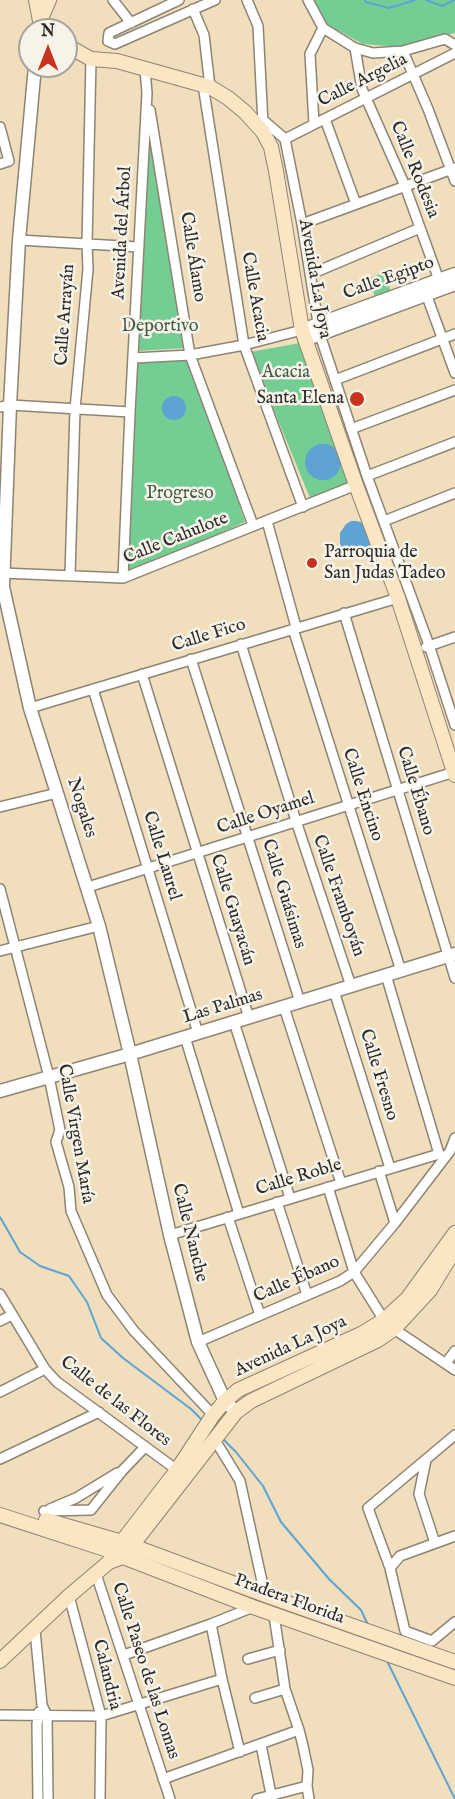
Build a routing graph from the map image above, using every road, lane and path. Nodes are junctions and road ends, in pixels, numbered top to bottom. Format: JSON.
{"nodes":[{"id":1,"x":36,"y":0,"type":"edge"},
{"id":2,"x":49,"y":0,"type":"edge"},
{"id":3,"x":112,"y":0,"type":"edge"},
{"id":4,"x":179,"y":0,"type":"edge"},
{"id":5,"x":215,"y":0,"type":"edge"},
{"id":6,"x":247,"y":0,"type":"edge"},
{"id":7,"x":308,"y":0,"type":"edge"},
{"id":8,"x":193,"y":9,"type":"junction"},
{"id":9,"x":40,"y":18,"type":"edge"},
{"id":10,"x":44,"y":18,"type":"edge"},
{"id":11,"x":131,"y":23,"type":"junction"},
{"id":12,"x":323,"y":28,"type":"junction"},
{"id":13,"x":455,"y":45,"type":"edge"},
{"id":14,"x":356,"y":48,"type":"junction"},
{"id":15,"x":403,"y":51,"type":"junction"},
{"id":16,"x":78,"y":52,"type":"edge"},
{"id":17,"x":455,"y":53,"type":"edge"},
{"id":18,"x":91,"y":59,"type":"junction"},
{"id":19,"x":145,"y":69,"type":"junction"},
{"id":20,"x":413,"y":74,"type":"junction"},
{"id":21,"x":34,"y":78,"type":"edge"},
{"id":22,"x":206,"y":86,"type":"junction"},
{"id":23,"x":147,"y":93,"type":"junction"},
{"id":24,"x":366,"y":98,"type":"junction"},
{"id":25,"x":325,"y":119,"type":"junction"},
{"id":26,"x":314,"y":124,"type":"junction"},
{"id":27,"x":263,"y":126,"type":"junction"},
{"id":28,"x":0,"y":127,"type":"edge"},
{"id":29,"x":285,"y":139,"type":"junction"},
{"id":30,"x":0,"y":164,"type":"edge"},
{"id":31,"x":453,"y":168,"type":"edge"},
{"id":32,"x":455,"y":181,"type":"edge"},
{"id":33,"x":405,"y":186,"type":"junction"},
{"id":34,"x":356,"y":204,"type":"junction"},
{"id":35,"x":302,"y":224,"type":"junction"},
{"id":36,"x":420,"y":228,"type":"junction"},
{"id":37,"x":18,"y":240,"type":"junction"},
{"id":38,"x":87,"y":244,"type":"junction"},
{"id":39,"x":139,"y":247,"type":"junction"},
{"id":40,"x":310,"y":274,"type":"junction"},
{"id":41,"x":455,"y":274,"type":"edge"},
{"id":42,"x":440,"y":284,"type":"junction"},
{"id":43,"x":455,"y":284,"type":"edge"},
{"id":44,"x":425,"y":290,"type":"junction"},
{"id":45,"x":319,"y":330,"type":"junction"},
{"id":46,"x":455,"y":334,"type":"edge"},
{"id":47,"x":303,"y":335,"type":"junction"},
{"id":48,"x":443,"y":338,"type":"junction"},
{"id":49,"x":244,"y":345,"type":"junction"},
{"id":50,"x":190,"y":355,"type":"junction"},
{"id":51,"x":134,"y":358,"type":"junction"},
{"id":52,"x":455,"y":373,"type":"edge"},
{"id":53,"x":335,"y":380,"type":"junction"},
{"id":54,"x":455,"y":390,"type":"edge"},
{"id":55,"x":5,"y":406,"type":"edge"},
{"id":56,"x":75,"y":409,"type":"junction"},
{"id":57,"x":130,"y":412,"type":"junction"},
{"id":58,"x":351,"y":429,"type":"junction"},
{"id":59,"x":455,"y":442,"type":"edge"},
{"id":60,"x":361,"y":480,"type":"junction"},
{"id":61,"x":455,"y":493,"type":"edge"},
{"id":62,"x":303,"y":507,"type":"junction"},
{"id":63,"x":267,"y":520,"type":"junction"},
{"id":64,"x":384,"y":521,"type":"junction"},
{"id":65,"x":253,"y":525,"type":"junction"},
{"id":66,"x":2,"y":557,"type":"edge"},
{"id":67,"x":1,"y":574,"type":"edge"},
{"id":68,"x":70,"y":575,"type":"junction"},
{"id":69,"x":123,"y":578,"type":"junction"},
{"id":70,"x":398,"y":598,"type":"junction"},
{"id":71,"x":344,"y":613,"type":"junction"},
{"id":72,"x":295,"y":628,"type":"junction"},
{"id":73,"x":455,"y":637,"type":"edge"},
{"id":74,"x":241,"y":644,"type":"junction"},
{"id":75,"x":429,"y":645,"type":"junction"},
{"id":76,"x":415,"y":651,"type":"junction"},
{"id":77,"x":192,"y":659,"type":"junction"},
{"id":78,"x":142,"y":674,"type":"junction"},
{"id":79,"x":93,"y":689,"type":"junction"},
{"id":80,"x":451,"y":696,"type":"edge"},
{"id":81,"x":30,"y":708,"type":"junction"},
{"id":82,"x":455,"y":725,"type":"edge"},
{"id":83,"x":454,"y":773,"type":"edge"},
{"id":84,"x":397,"y":789,"type":"junction"},
{"id":85,"x":57,"y":793,"type":"junction"},
{"id":86,"x":348,"y":805,"type":"junction"},
{"id":87,"x":0,"y":807,"type":"edge"},
{"id":88,"x":296,"y":821,"type":"junction"},
{"id":89,"x":248,"y":837,"type":"junction"},
{"id":90,"x":197,"y":853,"type":"junction"},
{"id":91,"x":147,"y":868,"type":"junction"},
{"id":92,"x":88,"y":887,"type":"junction"},
{"id":93,"x":0,"y":889,"type":"edge"},
{"id":94,"x":99,"y":926,"type":"junction"},
{"id":95,"x":15,"y":947,"type":"junction"},
{"id":96,"x":0,"y":951,"type":"edge"},
{"id":97,"x":452,"y":955,"type":"edge"},
{"id":98,"x":401,"y":970,"type":"junction"},
{"id":99,"x":386,"y":975,"type":"junction"},
{"id":100,"x":455,"y":978,"type":"edge"},
{"id":101,"x":351,"y":986,"type":"junction"},
{"id":102,"x":334,"y":991,"type":"junction"},
{"id":103,"x":300,"y":1002,"type":"junction"},
{"id":104,"x":284,"y":1007,"type":"junction"},
{"id":105,"x":249,"y":1018,"type":"junction"},
{"id":106,"x":234,"y":1022,"type":"junction"},
{"id":107,"x":198,"y":1033,"type":"junction"},
{"id":108,"x":184,"y":1037,"type":"junction"},
{"id":109,"x":130,"y":1054,"type":"junction"},
{"id":110,"x":50,"y":1077,"type":"junction"},
{"id":111,"x":0,"y":1091,"type":"edge"},
{"id":112,"x":455,"y":1138,"type":"edge"},
{"id":113,"x":442,"y":1156,"type":"junction"},
{"id":114,"x":390,"y":1168,"type":"junction"},
{"id":115,"x":379,"y":1172,"type":"junction"},
{"id":116,"x":341,"y":1183,"type":"junction"},
{"id":117,"x":328,"y":1187,"type":"junction"},
{"id":118,"x":290,"y":1198,"type":"junction"},
{"id":119,"x":277,"y":1202,"type":"junction"},
{"id":120,"x":239,"y":1214,"type":"junction"},
{"id":121,"x":228,"y":1217,"type":"junction"},
{"id":122,"x":395,"y":1223,"type":"junction"},
{"id":123,"x":455,"y":1233,"type":"edge"},
{"id":124,"x":170,"y":1235,"type":"junction"},
{"id":125,"x":455,"y":1250,"type":"edge"},
{"id":126,"x":354,"y":1272,"type":"junction"},
{"id":127,"x":0,"y":1294,"type":"edge"},
{"id":128,"x":307,"y":1295,"type":"junction"},
{"id":129,"x":260,"y":1315,"type":"junction"},
{"id":130,"x":12,"y":1316,"type":"junction"},
{"id":131,"x":0,"y":1321,"type":"edge"},
{"id":132,"x":389,"y":1324,"type":"junction"},
{"id":133,"x":198,"y":1342,"type":"junction"},
{"id":134,"x":455,"y":1351,"type":"edge"},
{"id":135,"x":446,"y":1363,"type":"junction"},
{"id":136,"x":45,"y":1369,"type":"junction"},
{"id":137,"x":455,"y":1370,"type":"edge"},
{"id":138,"x":0,"y":1392,"type":"edge"},
{"id":139,"x":225,"y":1401,"type":"junction"},
{"id":140,"x":99,"y":1412,"type":"junction"},
{"id":141,"x":236,"y":1412,"type":"junction"},
{"id":142,"x":209,"y":1421,"type":"junction"},
{"id":143,"x":455,"y":1435,"type":"edge"},
{"id":144,"x":218,"y":1437,"type":"junction"},
{"id":145,"x":145,"y":1447,"type":"junction"},
{"id":146,"x":0,"y":1459,"type":"edge"},
{"id":147,"x":426,"y":1460,"type":"junction"},
{"id":148,"x":122,"y":1470,"type":"junction"},
{"id":149,"x":177,"y":1470,"type":"junction"},
{"id":150,"x":0,"y":1505,"type":"edge"},
{"id":151,"x":1,"y":1522,"type":"edge"},
{"id":152,"x":455,"y":1536,"type":"edge"},
{"id":153,"x":435,"y":1543,"type":"junction"},
{"id":154,"x":120,"y":1552,"type":"junction"},
{"id":155,"x":390,"y":1568,"type":"junction"},
{"id":156,"x":96,"y":1574,"type":"junction"},
{"id":157,"x":265,"y":1595,"type":"junction"},
{"id":158,"x":69,"y":1596,"type":"junction"},
{"id":159,"x":253,"y":1607,"type":"junction"},
{"id":160,"x":274,"y":1615,"type":"junction"},
{"id":161,"x":455,"y":1622,"type":"edge"},
{"id":162,"x":211,"y":1624,"type":"junction"},
{"id":163,"x":35,"y":1630,"type":"junction"},
{"id":164,"x":280,"y":1650,"type":"junction"},
{"id":165,"x":124,"y":1655,"type":"junction"},
{"id":166,"x":248,"y":1659,"type":"dead end"},
{"id":167,"x":0,"y":1661,"type":"edge"},
{"id":168,"x":455,"y":1662,"type":"edge"},
{"id":169,"x":455,"y":1678,"type":"edge"},
{"id":170,"x":222,"y":1679,"type":"junction"},
{"id":171,"x":285,"y":1689,"type":"junction"},
{"id":172,"x":255,"y":1698,"type":"dead end"},
{"id":173,"x":140,"y":1704,"type":"junction"},
{"id":174,"x":0,"y":1715,"type":"edge"},
{"id":175,"x":42,"y":1716,"type":"junction"},
{"id":176,"x":101,"y":1716,"type":"junction"},
{"id":177,"x":299,"y":1730,"type":"junction"},
{"id":178,"x":261,"y":1745,"type":"junction"},
{"id":179,"x":240,"y":1752,"type":"junction"},
{"id":180,"x":163,"y":1779,"type":"junction"},
{"id":181,"x":307,"y":1786,"type":"junction"},
{"id":182,"x":272,"y":1797,"type":"edge"},
{"id":183,"x":38,"y":1799,"type":"edge"},
{"id":184,"x":48,"y":1799,"type":"edge"},
{"id":185,"x":100,"y":1799,"type":"edge"},
{"id":186,"x":170,"y":1799,"type":"edge"},
{"id":187,"x":257,"y":1799,"type":"edge"},
{"id":188,"x":309,"y":1799,"type":"edge"}],
"edges":[{"from":1,"to":9,"type":"main road"},
{"from":2,"to":10,"type":"main road"},
{"from":3,"to":11,"type":"street"},
{"from":4,"to":11,"type":"street"},
{"from":5,"to":8,"type":"street"},
{"from":6,"to":27,"type":"street"},
{"from":7,"to":12,"type":"street"},
{"from":8,"to":11,"type":"street"},
{"from":8,"to":22,"type":"street","name":"Calle Acacia"},
{"from":12,"to":14,"type":"street"},
{"from":12,"to":26,"type":"street"},
{"from":13,"to":15,"type":"street"},
{"from":14,"to":15,"type":"street"},
{"from":14,"to":24,"type":"street","name":"Calle Rodesia"},
{"from":15,"to":20,"type":"street"},
{"from":16,"to":18,"type":"main road","name":"Avenida La Joya"},
{"from":17,"to":20,"type":"street","name":"Calle Argelia"},
{"from":18,"to":19,"type":"main road","name":"Avenida La Joya"},
{"from":18,"to":38,"type":"street","name":"Calle Arrayán"},
{"from":19,"to":22,"type":"main road","name":"Avenida La Joya"},
{"from":19,"to":23,"type":"street","name":"Avenida del Árbol"},
{"from":20,"to":24,"type":"street","name":"Calle Argelia"},
{"from":20,"to":31,"type":"street"},
{"from":21,"to":37,"type":"street","name":"Nogales"},
{"from":22,"to":27,"type":"main road","name":"Avenida La Joya"},
{"from":22,"to":49,"type":"street","name":"Calle Acacia"},
{"from":23,"to":39,"type":"street","name":"Avenida del Árbol"},
{"from":23,"to":50,"type":"street","name":"Calle Álamo"},
{"from":24,"to":25,"type":"street","name":"Calle Argelia"},
{"from":24,"to":33,"type":"street","name":"Calle Rodesia"},
{"from":25,"to":26,"type":"street","name":"Calle Argelia"},
{"from":25,"to":34,"type":"street"},
{"from":26,"to":29,"type":"street","name":"Calle Argelia"},
{"from":27,"to":29,"type":"street","name":"Avenida La Joya"},
{"from":27,"to":47,"type":"main road","name":"Avenida La Joya"},
{"from":28,"to":30,"type":"street"},
{"from":29,"to":35,"type":"street","name":"Avenida La Joya"},
{"from":31,"to":32,"type":"street"},
{"from":31,"to":33,"type":"street"},
{"from":33,"to":34,"type":"street"},
{"from":33,"to":36,"type":"street","name":"Calle Rodesia"},
{"from":34,"to":35,"type":"street"},
{"from":35,"to":40,"type":"street","name":"Avenida La Joya"},
{"from":36,"to":40,"type":"street"},
{"from":36,"to":42,"type":"street","name":"Calle Rodesia"},
{"from":37,"to":38,"type":"street"},
{"from":37,"to":55,"type":"street","name":"Nogales"},
{"from":38,"to":39,"type":"street"},
{"from":38,"to":56,"type":"street","name":"Calle Arrayán"},
{"from":39,"to":51,"type":"street","name":"Avenida del Árbol"},
{"from":40,"to":45,"type":"street","name":"Avenida La Joya"},
{"from":41,"to":42,"type":"street","name":"Calle Egipto"},
{"from":42,"to":43,"type":"street","name":"Calle Egipto"},
{"from":42,"to":44,"type":"street","name":"Calle Egipto"},
{"from":44,"to":45,"type":"street","name":"Calle Egipto"},
{"from":44,"to":48,"type":"street"},
{"from":45,"to":47,"type":"street","name":"Calle Egipto"},
{"from":45,"to":53,"type":"street","name":"Avenida La Joya"},
{"from":46,"to":48,"type":"street"},
{"from":47,"to":49,"type":"street"},
{"from":47,"to":60,"type":"main road","name":"Avenida La Joya"},
{"from":48,"to":52,"type":"street"},
{"from":48,"to":53,"type":"street"},
{"from":49,"to":50,"type":"street"},
{"from":49,"to":62,"type":"street","name":"Calle Acacia"},
{"from":50,"to":51,"type":"street"},
{"from":50,"to":65,"type":"street","name":"Calle Álamo"},
{"from":51,"to":57,"type":"street","name":"Avenida del Árbol"},
{"from":53,"to":58,"type":"street","name":"Avenida La Joya"},
{"from":54,"to":58,"type":"street"},
{"from":55,"to":56,"type":"street"},
{"from":55,"to":66,"type":"street","name":"Nogales"},
{"from":56,"to":57,"type":"street"},
{"from":56,"to":68,"type":"street","name":"Calle Arrayán"},
{"from":57,"to":69,"type":"street","name":"Avenida del Árbol"},
{"from":58,"to":60,"type":"street","name":"Avenida La Joya"},
{"from":59,"to":60,"type":"street","name":"Calle Cahulote"},
{"from":60,"to":62,"type":"street","name":"Calle Cahulote"},
{"from":60,"to":64,"type":"street","name":"Avenida La Joya"},
{"from":60,"to":70,"type":"main road","name":"Avenida La Joya"},
{"from":61,"to":64,"type":"street"},
{"from":62,"to":63,"type":"street","name":"Calle Cahulote"},
{"from":63,"to":65,"type":"street","name":"Calle Cahulote"},
{"from":63,"to":72,"type":"street","name":"Calle Encino"},
{"from":64,"to":75,"type":"street","name":"Avenida La Joya"},
{"from":65,"to":69,"type":"street","name":"Calle Cahulote"},
{"from":66,"to":67,"type":"street","name":"Nogales"},
{"from":67,"to":68,"type":"street","name":"Calle Cahulote"},
{"from":67,"to":81,"type":"street","name":"Nogales"},
{"from":68,"to":69,"type":"street","name":"Calle Cahulote"},
{"from":70,"to":71,"type":"street","name":"Calle Fico"},
{"from":70,"to":76,"type":"main road","name":"Avenida La Joya"},
{"from":71,"to":72,"type":"street","name":"Calle Fico"},
{"from":71,"to":84,"type":"street","name":"Calle Ébano"},
{"from":72,"to":74,"type":"street","name":"Calle Fico"},
{"from":72,"to":86,"type":"street","name":"Calle Encino"},
{"from":73,"to":75,"type":"street"},
{"from":74,"to":77,"type":"street","name":"Calle Fico"},
{"from":74,"to":88,"type":"street","name":"Calle Framboyán"},
{"from":75,"to":76,"type":"street"},
{"from":75,"to":80,"type":"street","name":"Avenida La Joya"},
{"from":76,"to":83,"type":"main road","name":"Avenida La Joya"},
{"from":77,"to":78,"type":"street","name":"Calle Fico"},
{"from":77,"to":89,"type":"street","name":"Calle Guásimas"},
{"from":78,"to":79,"type":"street","name":"Calle Fico"},
{"from":78,"to":90,"type":"street","name":"Calle Guayacán"},
{"from":79,"to":81,"type":"street","name":"Calle Fico"},
{"from":79,"to":91,"type":"street","name":"Calle Laurel"},
{"from":80,"to":82,"type":"street","name":"Avenida La Joya"},
{"from":81,"to":85,"type":"street","name":"Nogales"},
{"from":83,"to":84,"type":"street","name":"Calle Oyamel"},
{"from":84,"to":86,"type":"street","name":"Calle Oyamel"},
{"from":84,"to":97,"type":"street","name":"Calle Ébano"},
{"from":85,"to":87,"type":"street"},
{"from":85,"to":92,"type":"street","name":"Nogales"},
{"from":86,"to":88,"type":"street","name":"Calle Oyamel"},
{"from":86,"to":98,"type":"street","name":"Calle Encino"},
{"from":88,"to":89,"type":"street","name":"Calle Oyamel"},
{"from":88,"to":101,"type":"street","name":"Calle Framboyán"},
{"from":89,"to":90,"type":"street","name":"Calle Oyamel"},
{"from":89,"to":103,"type":"street","name":"Calle Guásimas"},
{"from":90,"to":91,"type":"street","name":"Calle Oyamel"},
{"from":90,"to":105,"type":"street","name":"Calle Guayacán"},
{"from":91,"to":92,"type":"street","name":"Calle Oyamel"},
{"from":91,"to":107,"type":"street","name":"Calle Laurel"},
{"from":92,"to":94,"type":"street","name":"Nogales"},
{"from":93,"to":95,"type":"street","name":"Calle Virgen María"},
{"from":94,"to":95,"type":"street"},
{"from":94,"to":109,"type":"street","name":"Nogales"},
{"from":95,"to":96,"type":"street"},
{"from":95,"to":110,"type":"street","name":"Calle Virgen María"},
{"from":97,"to":98,"type":"street","name":"Las Palmas"},
{"from":97,"to":100,"type":"street","name":"Calle Ébano"},
{"from":98,"to":99,"type":"street","name":"Las Palmas"},
{"from":99,"to":101,"type":"street","name":"Las Palmas"},
{"from":99,"to":113,"type":"street"},
{"from":101,"to":102,"type":"street","name":"Las Palmas"},
{"from":102,"to":103,"type":"street","name":"Las Palmas"},
{"from":102,"to":114,"type":"street","name":"Calle Fresno"},
{"from":103,"to":104,"type":"street","name":"Las Palmas"},
{"from":104,"to":105,"type":"street","name":"Las Palmas"},
{"from":104,"to":116,"type":"street"},
{"from":105,"to":106,"type":"street","name":"Las Palmas"},
{"from":106,"to":107,"type":"street","name":"Las Palmas"},
{"from":106,"to":118,"type":"street"},
{"from":107,"to":108,"type":"street","name":"Las Palmas"},
{"from":108,"to":109,"type":"street","name":"Las Palmas"},
{"from":108,"to":120,"type":"street"},
{"from":109,"to":110,"type":"street","name":"Las Palmas"},
{"from":109,"to":124,"type":"street","name":"Calle Nanche"},
{"from":110,"to":111,"type":"street","name":"Las Palmas"},
{"from":110,"to":142,"type":"street","name":"Calle Virgen María"},
{"from":112,"to":113,"type":"street","name":"Calle Ébano"},
{"from":113,"to":114,"type":"street","name":"Calle Roble"},
{"from":113,"to":122,"type":"street","name":"Calle Ébano"},
{"from":114,"to":115,"type":"street","name":"Calle Roble"},
{"from":115,"to":116,"type":"street","name":"Calle Roble"},
{"from":115,"to":122,"type":"street"},
{"from":116,"to":117,"type":"street","name":"Calle Roble"},
{"from":117,"to":118,"type":"street","name":"Calle Roble"},
{"from":117,"to":126,"type":"street"},
{"from":118,"to":119,"type":"street","name":"Calle Roble"},
{"from":119,"to":120,"type":"street","name":"Calle Roble"},
{"from":119,"to":128,"type":"street"},
{"from":120,"to":121,"type":"street","name":"Calle Roble"},
{"from":121,"to":124,"type":"street","name":"Calle Roble"},
{"from":121,"to":129,"type":"street"},
{"from":122,"to":126,"type":"street","name":"Calle Ébano"},
{"from":123,"to":132,"type":"main road","name":"Avenida La Joya"},
{"from":124,"to":133,"type":"street","name":"Calle Nanche"},
{"from":125,"to":132,"type":"main road","name":"Avenida La Joya"},
{"from":126,"to":128,"type":"street","name":"Calle Ébano"},
{"from":126,"to":132,"type":"street"},
{"from":127,"to":130,"type":"street","name":"Calle de las Flores"},
{"from":128,"to":129,"type":"street","name":"Calle Ébano"},
{"from":129,"to":133,"type":"street","name":"Calle Ébano"},
{"from":130,"to":131,"type":"street"},
{"from":130,"to":136,"type":"street","name":"Calle de las Flores"},
{"from":132,"to":135,"type":"street"},
{"from":132,"to":139,"type":"main road","name":"Avenida La Joya"},
{"from":132,"to":141,"type":"main road","name":"Avenida La Joya"},
{"from":133,"to":139,"type":"street","name":"Calle Nanche"},
{"from":134,"to":135,"type":"street"},
{"from":135,"to":137,"type":"street"},
{"from":136,"to":138,"type":"street"},
{"from":136,"to":140,"type":"street","name":"Calle de las Flores"},
{"from":139,"to":141,"type":"street","name":"Calle Nanche"},
{"from":139,"to":142,"type":"main road","name":"Avenida La Joya"},
{"from":140,"to":145,"type":"street","name":"Calle de las Flores"},
{"from":140,"to":146,"type":"street"},
{"from":141,"to":144,"type":"main road","name":"Avenida La Joya"},
{"from":142,"to":149,"type":"main road","name":"Avenida La Joya"},
{"from":143,"to":147,"type":"street"},
{"from":144,"to":154,"type":"main road","name":"Avenida La Joya"},
{"from":144,"to":157,"type":"street"},
{"from":145,"to":148,"type":"street"},
{"from":145,"to":149,"type":"street","name":"Calle de las Flores"},
{"from":147,"to":153,"type":"street"},
{"from":147,"to":155,"type":"street"},
{"from":148,"to":148,"type":"street"},
{"from":149,"to":154,"type":"main road","name":"Avenida La Joya"},
{"from":150,"to":154,"type":"main road"},
{"from":151,"to":154,"type":"main road"},
{"from":152,"to":153,"type":"street"},
{"from":153,"to":155,"type":"street"},
{"from":154,"to":156,"type":"main road","name":"Avenida La Joya"},
{"from":154,"to":157,"type":"main road","name":"Pradera Florida"},
{"from":154,"to":159,"type":"main road","name":"Pradera Florida"},
{"from":155,"to":161,"type":"street"},
{"from":156,"to":158,"type":"main road","name":"Avenida La Joya"},
{"from":156,"to":165,"type":"street","name":"Calle Paseo de las Lomas"},
{"from":157,"to":168,"type":"main road","name":"Pradera Florida"},
{"from":158,"to":163,"type":"main road","name":"Avenida La Joya"},
{"from":158,"to":176,"type":"street","name":"Calandria"},
{"from":159,"to":160,"type":"main road","name":"Pradera Florida"},
{"from":159,"to":162,"type":"street"},
{"from":160,"to":164,"type":"street"},
{"from":160,"to":169,"type":"main road","name":"Pradera Florida"},
{"from":162,"to":165,"type":"street"},
{"from":162,"to":170,"type":"street"},
{"from":163,"to":167,"type":"main road","name":"Avenida La Joya"},
{"from":163,"to":175,"type":"street"},
{"from":164,"to":166,"type":"street"},
{"from":164,"to":171,"type":"street"},
{"from":165,"to":173,"type":"street","name":"Calle Paseo de las Lomas"},
{"from":170,"to":173,"type":"street"},
{"from":170,"to":179,"type":"street"},
{"from":171,"to":172,"type":"street"},
{"from":171,"to":177,"type":"street"},
{"from":173,"to":176,"type":"street"},
{"from":173,"to":180,"type":"street","name":"Calle Paseo de las Lomas"},
{"from":174,"to":175,"type":"street"},
{"from":175,"to":176,"type":"street"},
{"from":175,"to":183,"type":"street"},
{"from":175,"to":184,"type":"street"},
{"from":176,"to":185,"type":"street","name":"Calandria"},
{"from":177,"to":178,"type":"street","name":"Calle Paseo de las Lomas"},
{"from":177,"to":181,"type":"street"},
{"from":178,"to":179,"type":"street","name":"Calle Paseo de las Lomas"},
{"from":178,"to":182,"type":"street"},
{"from":179,"to":180,"type":"street","name":"Calle Paseo de las Lomas"},
{"from":180,"to":186,"type":"street","name":"Calle Paseo de las Lomas"},
{"from":181,"to":182,"type":"street"},
{"from":181,"to":188,"type":"street"},
{"from":182,"to":187,"type":"street"}]}
